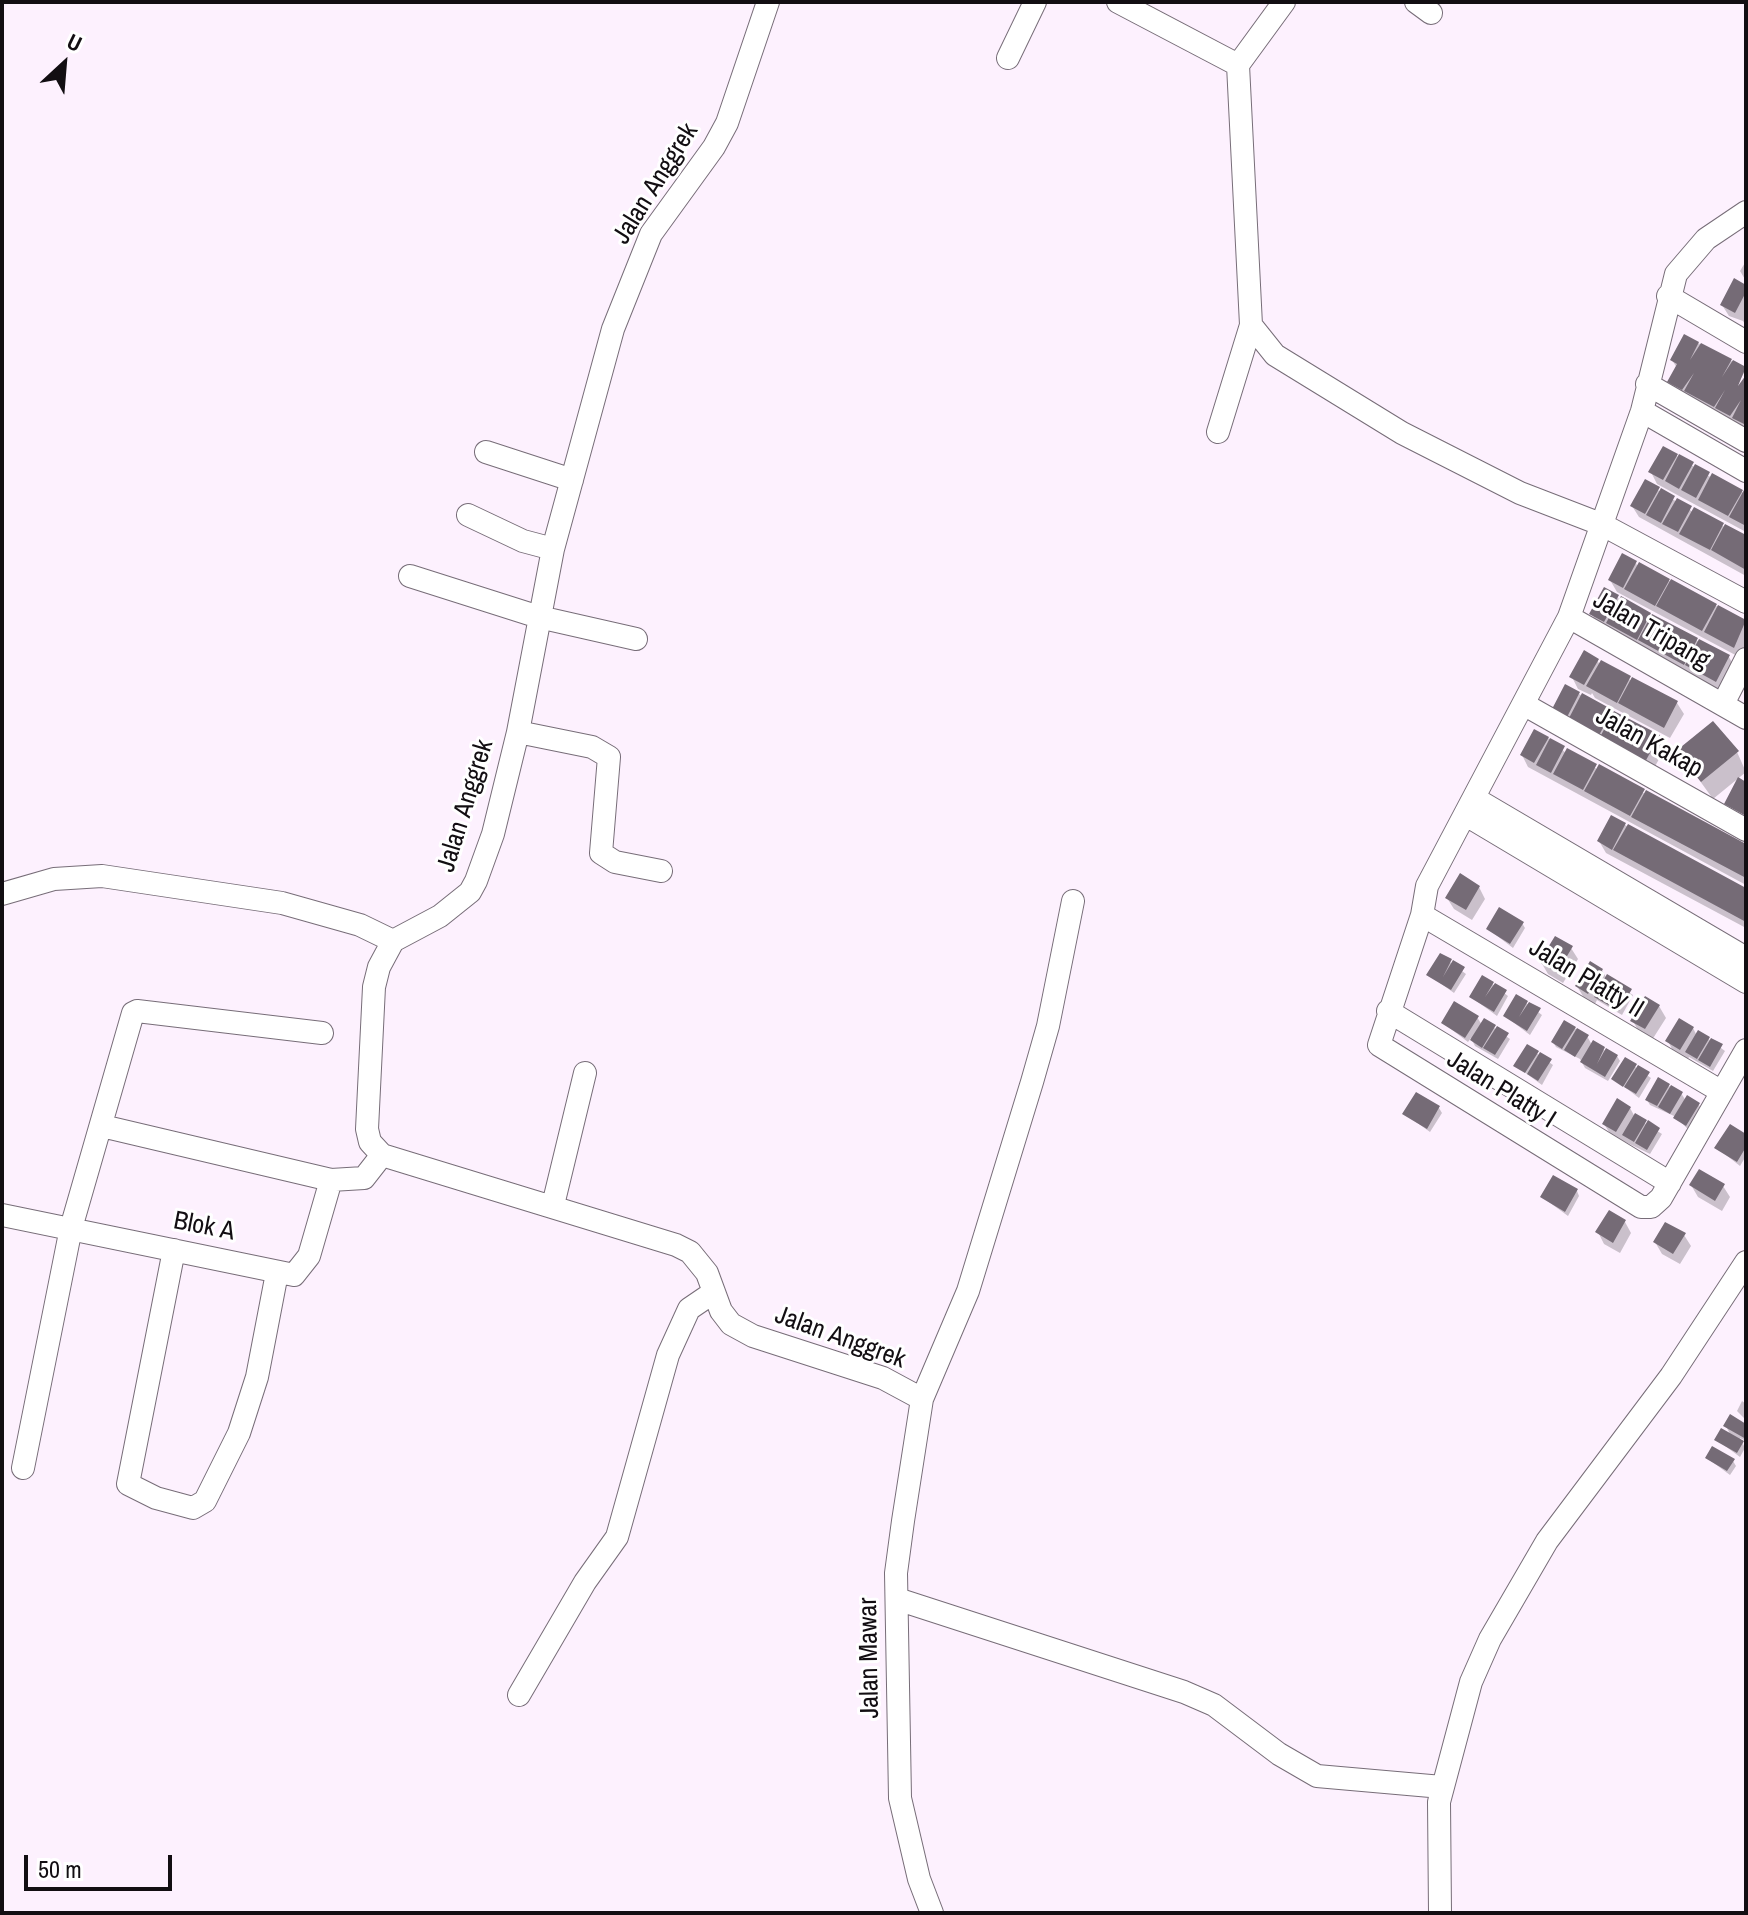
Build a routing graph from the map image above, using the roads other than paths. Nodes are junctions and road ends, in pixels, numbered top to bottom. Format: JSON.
{"nodes":[{"id":1,"x":768,"y":2,"type":"edge"},
{"id":2,"x":1035,"y":2,"type":"edge"},
{"id":3,"x":1118,"y":2,"type":"edge"},
{"id":4,"x":1284,"y":2,"type":"edge"},
{"id":5,"x":1008,"y":58,"type":"dead end"},
{"id":6,"x":1238,"y":65,"type":"junction"},
{"id":7,"x":1743,"y":218,"type":"edge"},
{"id":8,"x":1668,"y":296,"type":"junction"},
{"id":9,"x":1251,"y":325,"type":"junction"},
{"id":10,"x":1746,"y":342,"type":"edge"},
{"id":11,"x":1647,"y":384,"type":"junction"},
{"id":12,"x":1642,"y":411,"type":"junction"},
{"id":13,"x":1218,"y":432,"type":"dead end"},
{"id":14,"x":1746,"y":441,"type":"edge"},
{"id":15,"x":486,"y":452,"type":"dead end"},
{"id":16,"x":1746,"y":471,"type":"edge"},
{"id":17,"x":572,"y":480,"type":"junction"},
{"id":18,"x":468,"y":515,"type":"dead end"},
{"id":19,"x":1603,"y":525,"type":"junction"},
{"id":20,"x":553,"y":549,"type":"junction"},
{"id":21,"x":410,"y":576,"type":"dead end"},
{"id":22,"x":1746,"y":602,"type":"edge"},
{"id":23,"x":539,"y":617,"type":"junction"},
{"id":24,"x":1569,"y":617,"type":"junction"},
{"id":25,"x":636,"y":639,"type":"dead end"},
{"id":26,"x":1746,"y":659,"type":"edge"},
{"id":27,"x":1723,"y":704,"type":"junction"},
{"id":28,"x":1525,"y":705,"type":"junction"},
{"id":29,"x":1746,"y":718,"type":"edge"},
{"id":30,"x":518,"y":732,"type":"junction"},
{"id":31,"x":1470,"y":806,"type":"junction"},
{"id":32,"x":1746,"y":830,"type":"edge"},
{"id":33,"x":661,"y":871,"type":"dead end"},
{"id":34,"x":2,"y":894,"type":"edge"},
{"id":35,"x":1073,"y":901,"type":"dead end"},
{"id":36,"x":1422,"y":915,"type":"junction"},
{"id":37,"x":393,"y":941,"type":"junction"},
{"id":38,"x":1746,"y":958,"type":"edge"},
{"id":39,"x":1746,"y":982,"type":"edge"},
{"id":40,"x":1388,"y":1011,"type":"junction"},
{"id":41,"x":322,"y":1033,"type":"dead end"},
{"id":42,"x":1746,"y":1050,"type":"edge"},
{"id":43,"x":585,"y":1073,"type":"dead end"},
{"id":44,"x":1722,"y":1092,"type":"junction"},
{"id":45,"x":102,"y":1126,"type":"junction"},
{"id":46,"x":382,"y":1155,"type":"junction"},
{"id":47,"x":331,"y":1180,"type":"junction"},
{"id":48,"x":1670,"y":1183,"type":"junction"},
{"id":49,"x":553,"y":1205,"type":"junction"},
{"id":50,"x":2,"y":1215,"type":"edge"},
{"id":51,"x":71,"y":1228,"type":"junction"},
{"id":52,"x":174,"y":1250,"type":"junction"},
{"id":53,"x":1746,"y":1262,"type":"edge"},
{"id":54,"x":277,"y":1273,"type":"junction"},
{"id":55,"x":714,"y":1292,"type":"junction"},
{"id":56,"x":922,"y":1399,"type":"junction"},
{"id":57,"x":23,"y":1468,"type":"dead end"},
{"id":58,"x":897,"y":1599,"type":"junction"},
{"id":59,"x":519,"y":1695,"type":"dead end"},
{"id":60,"x":1442,"y":1787,"type":"junction"},
{"id":61,"x":932,"y":1913,"type":"edge"},
{"id":62,"x":1440,"y":1913,"type":"edge"}],
"edges":[{"from":1,"to":17,"type":"street","name":"Jalan Anggrek"},
{"from":2,"to":5,"type":"street"},
{"from":3,"to":6,"type":"street"},
{"from":4,"to":6,"type":"street"},
{"from":6,"to":9,"type":"street"},
{"from":7,"to":8,"type":"street","name":"Jalan Platty I"},
{"from":8,"to":10,"type":"street"},
{"from":8,"to":11,"type":"street","name":"Jalan Platty I"},
{"from":9,"to":13,"type":"street"},
{"from":9,"to":19,"type":"street"},
{"from":11,"to":12,"type":"street","name":"Jalan Platty I"},
{"from":11,"to":14,"type":"street"},
{"from":12,"to":16,"type":"street"},
{"from":12,"to":19,"type":"street","name":"Jalan Platty I"},
{"from":15,"to":17,"type":"street"},
{"from":17,"to":20,"type":"street","name":"Jalan Anggrek"},
{"from":18,"to":20,"type":"street"},
{"from":19,"to":22,"type":"street"},
{"from":19,"to":24,"type":"street","name":"Jalan Platty I"},
{"from":20,"to":23,"type":"street","name":"Jalan Anggrek"},
{"from":21,"to":23,"type":"street"},
{"from":23,"to":25,"type":"street"},
{"from":23,"to":30,"type":"street","name":"Jalan Anggrek"},
{"from":24,"to":27,"type":"street","name":"Jalan Tripang"},
{"from":24,"to":28,"type":"street","name":"Jalan Platty I"},
{"from":26,"to":27,"type":"street"},
{"from":27,"to":29,"type":"street","name":"Jalan Tripang"},
{"from":28,"to":31,"type":"street","name":"Jalan Platty I"},
{"from":28,"to":32,"type":"street","name":"Jalan Kakap"},
{"from":30,"to":33,"type":"street"},
{"from":30,"to":37,"type":"street","name":"Jalan Anggrek"},
{"from":31,"to":36,"type":"street","name":"Jalan Platty I"},
{"from":31,"to":38,"type":"street"},
{"from":31,"to":39,"type":"street"},
{"from":34,"to":37,"type":"street"},
{"from":35,"to":56,"type":"street","name":"Jalan Mawar"},
{"from":36,"to":40,"type":"street","name":"Jalan Platty I"},
{"from":36,"to":44,"type":"street","name":"Jalan Platty II"},
{"from":37,"to":46,"type":"street"},
{"from":40,"to":48,"type":"street"},
{"from":40,"to":48,"type":"street","name":"Jalan Platty I"},
{"from":41,"to":45,"type":"street"},
{"from":42,"to":44,"type":"street","name":"Jalan Platty I"},
{"from":43,"to":49,"type":"street"},
{"from":44,"to":48,"type":"street","name":"Jalan Platty I"},
{"from":45,"to":47,"type":"street"},
{"from":45,"to":51,"type":"street"},
{"from":46,"to":47,"type":"street"},
{"from":46,"to":49,"type":"street","name":"Jalan Anggrek"},
{"from":47,"to":54,"type":"street"},
{"from":49,"to":55,"type":"street","name":"Jalan Anggrek"},
{"from":50,"to":51,"type":"street","name":"Blok A"},
{"from":51,"to":52,"type":"street","name":"Blok A"},
{"from":51,"to":57,"type":"street"},
{"from":52,"to":54,"type":"street","name":"Blok A"},
{"from":52,"to":54,"type":"street"},
{"from":53,"to":60,"type":"street"},
{"from":55,"to":56,"type":"street","name":"Jalan Anggrek"},
{"from":55,"to":59,"type":"street"},
{"from":56,"to":58,"type":"street","name":"Jalan Mawar"},
{"from":58,"to":60,"type":"street"},
{"from":58,"to":61,"type":"street","name":"Jalan Mawar"},
{"from":60,"to":62,"type":"street"}]}
